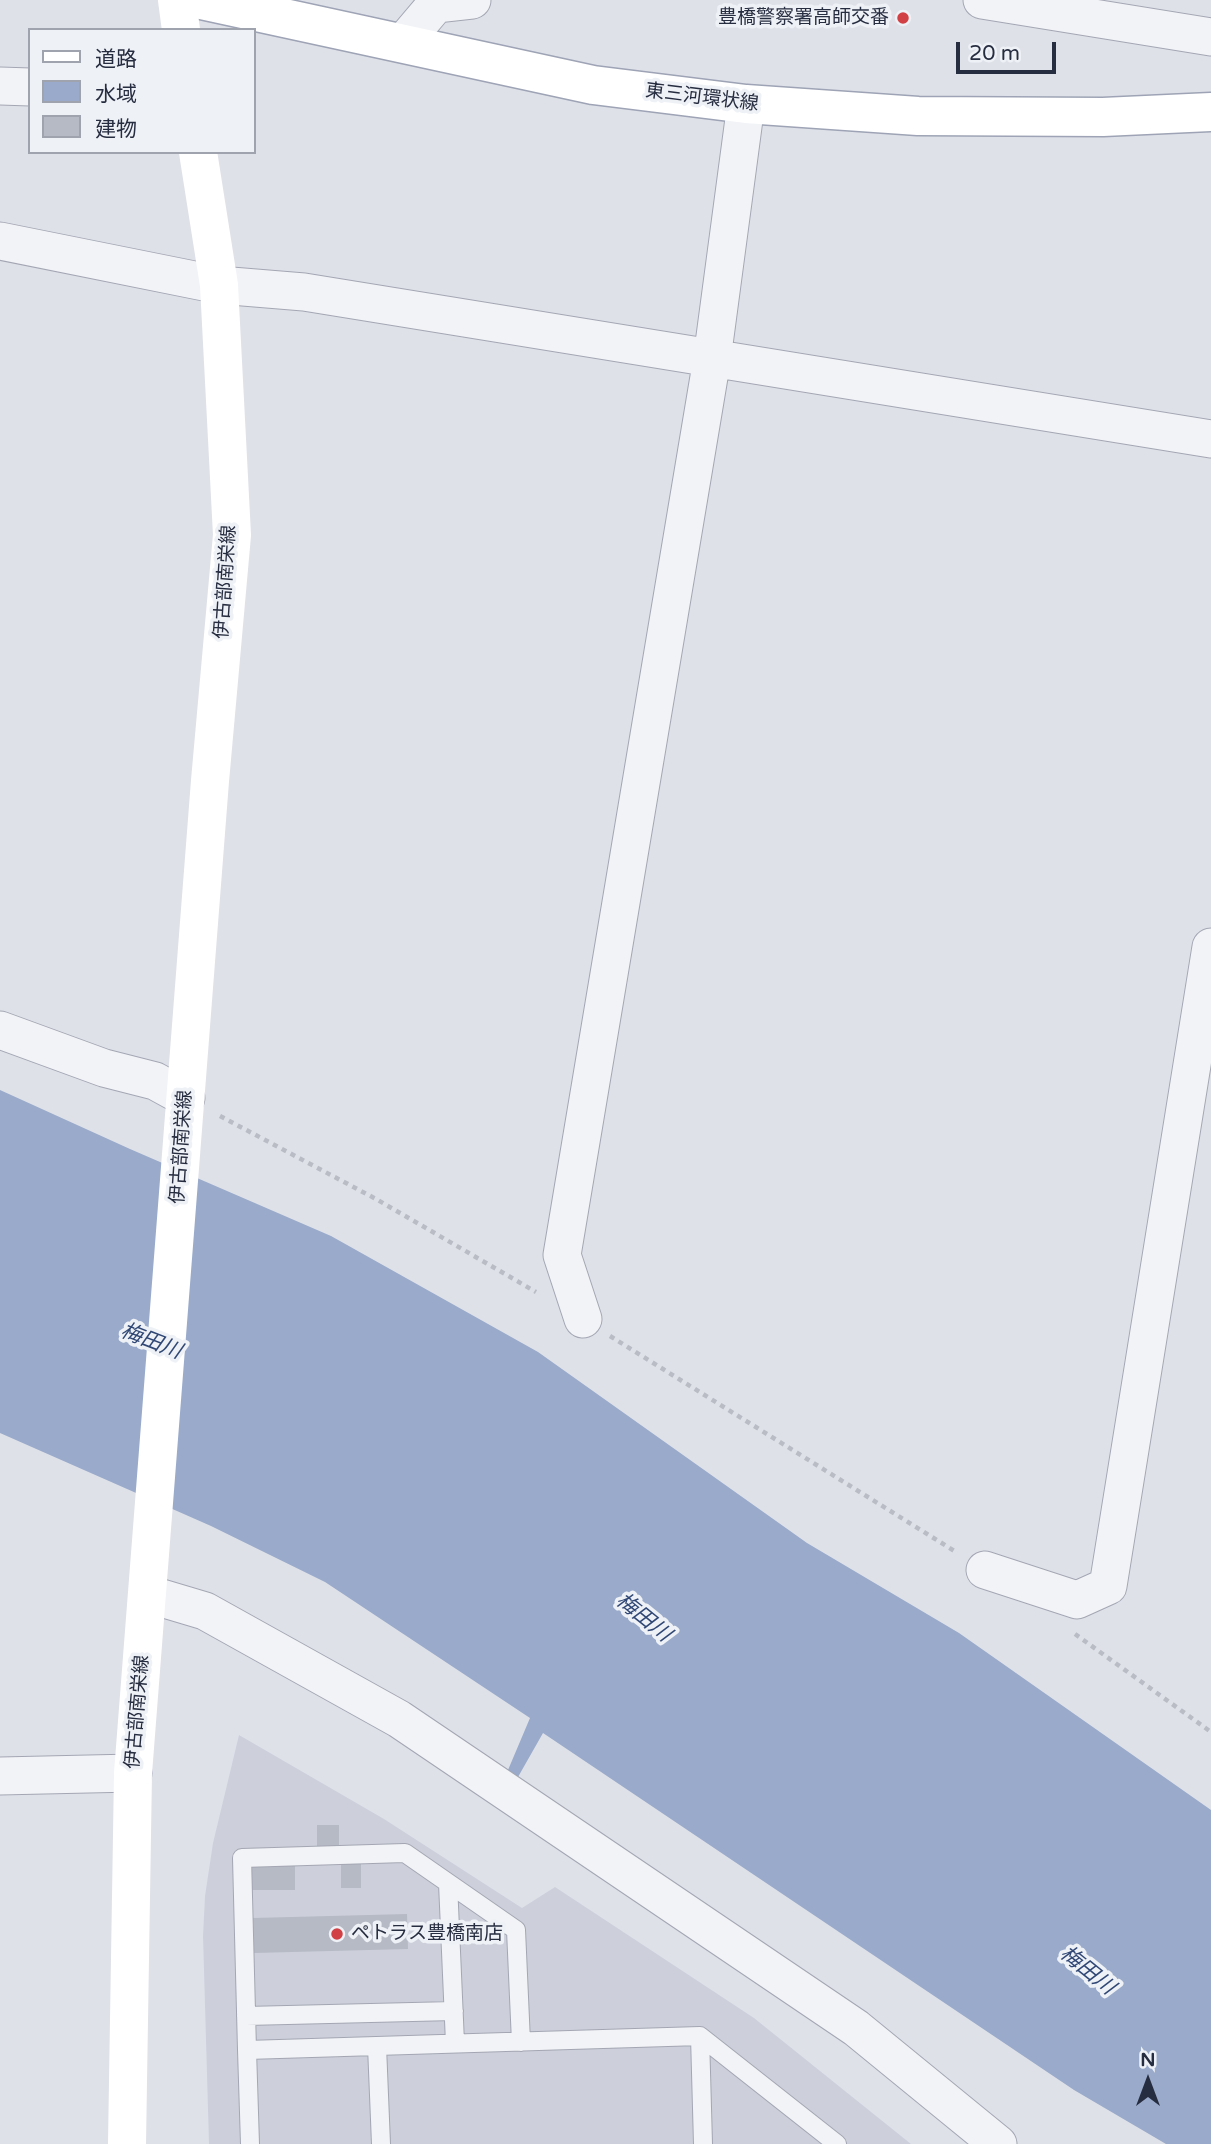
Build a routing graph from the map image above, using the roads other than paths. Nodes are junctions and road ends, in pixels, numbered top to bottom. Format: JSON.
{"nodes":[{"id":1,"x":177,"y":0,"type":"edge"},
{"id":2,"x":201,"y":0,"type":"edge"},
{"id":3,"x":472,"y":0,"type":"edge"},
{"id":4,"x":982,"y":0,"type":"edge"},
{"id":5,"x":1073,"y":7,"type":"edge"},
{"id":6,"x":181,"y":28,"type":"edge"},
{"id":7,"x":1211,"y":37,"type":"edge"},
{"id":8,"x":403,"y":43,"type":"junction"},
{"id":9,"x":746,"y":104,"type":"junction"},
{"id":10,"x":1211,"y":112,"type":"edge"},
{"id":11,"x":198,"y":154,"type":"edge"},
{"id":12,"x":0,"y":241,"type":"edge"},
{"id":13,"x":219,"y":285,"type":"junction"},
{"id":14,"x":712,"y":359,"type":"junction"},
{"id":15,"x":1211,"y":439,"type":"edge"},
{"id":16,"x":1211,"y":947,"type":"edge"},
{"id":17,"x":0,"y":1030,"type":"edge"},
{"id":18,"x":186,"y":1098,"type":"junction"},
{"id":19,"x":583,"y":1319,"type":"road end"},
{"id":20,"x":985,"y":1570,"type":"road end"},
{"id":21,"x":148,"y":1594,"type":"junction"},
{"id":22,"x":133,"y":1773,"type":"junction"},
{"id":23,"x":0,"y":1776,"type":"edge"},
{"id":24,"x":448,"y":1883,"type":"junction"},
{"id":25,"x":454,"y":2011,"type":"junction"},
{"id":26,"x":246,"y":2016,"type":"junction"},
{"id":27,"x":700,"y":2036,"type":"junction"},
{"id":28,"x":521,"y":2042,"type":"junction"},
{"id":29,"x":455,"y":2043,"type":"junction"},
{"id":30,"x":377,"y":2046,"type":"junction"},
{"id":31,"x":247,"y":2050,"type":"junction"},
{"id":32,"x":127,"y":2144,"type":"edge"},
{"id":33,"x":250,"y":2144,"type":"edge"},
{"id":34,"x":381,"y":2144,"type":"edge"},
{"id":35,"x":703,"y":2144,"type":"edge"},
{"id":36,"x":837,"y":2144,"type":"edge"},
{"id":37,"x":998,"y":2144,"type":"edge"}],
"edges":[{"from":1,"to":6,"type":"main road"},
{"from":2,"to":8,"type":"main road","name":"東三河環状線"},
{"from":3,"to":8,"type":"street"},
{"from":4,"to":5,"type":"street"},
{"from":5,"to":7,"type":"street"},
{"from":8,"to":9,"type":"main road","name":"東三河環状線"},
{"from":9,"to":10,"type":"main road","name":"東三河環状線"},
{"from":9,"to":14,"type":"street"},
{"from":11,"to":13,"type":"main road","name":"伊古部南栄線"},
{"from":12,"to":13,"type":"street"},
{"from":13,"to":14,"type":"street"},
{"from":13,"to":18,"type":"main road","name":"伊古部南栄線"},
{"from":14,"to":15,"type":"street"},
{"from":14,"to":19,"type":"street"},
{"from":16,"to":20,"type":"street"},
{"from":17,"to":18,"type":"street"},
{"from":18,"to":21,"type":"main road","name":"伊古部南栄線"},
{"from":21,"to":22,"type":"main road","name":"伊古部南栄線"},
{"from":21,"to":37,"type":"street"},
{"from":22,"to":23,"type":"street"},
{"from":22,"to":32,"type":"main road","name":"伊古部南栄線"},
{"from":24,"to":25,"type":"lane"},
{"from":24,"to":26,"type":"lane"},
{"from":24,"to":28,"type":"lane"},
{"from":25,"to":26,"type":"lane"},
{"from":25,"to":29,"type":"lane"},
{"from":26,"to":31,"type":"lane"},
{"from":27,"to":28,"type":"lane"},
{"from":27,"to":35,"type":"lane"},
{"from":27,"to":36,"type":"lane"},
{"from":28,"to":29,"type":"lane"},
{"from":29,"to":30,"type":"lane"},
{"from":30,"to":31,"type":"lane"},
{"from":30,"to":34,"type":"lane"},
{"from":31,"to":33,"type":"lane"}]}
